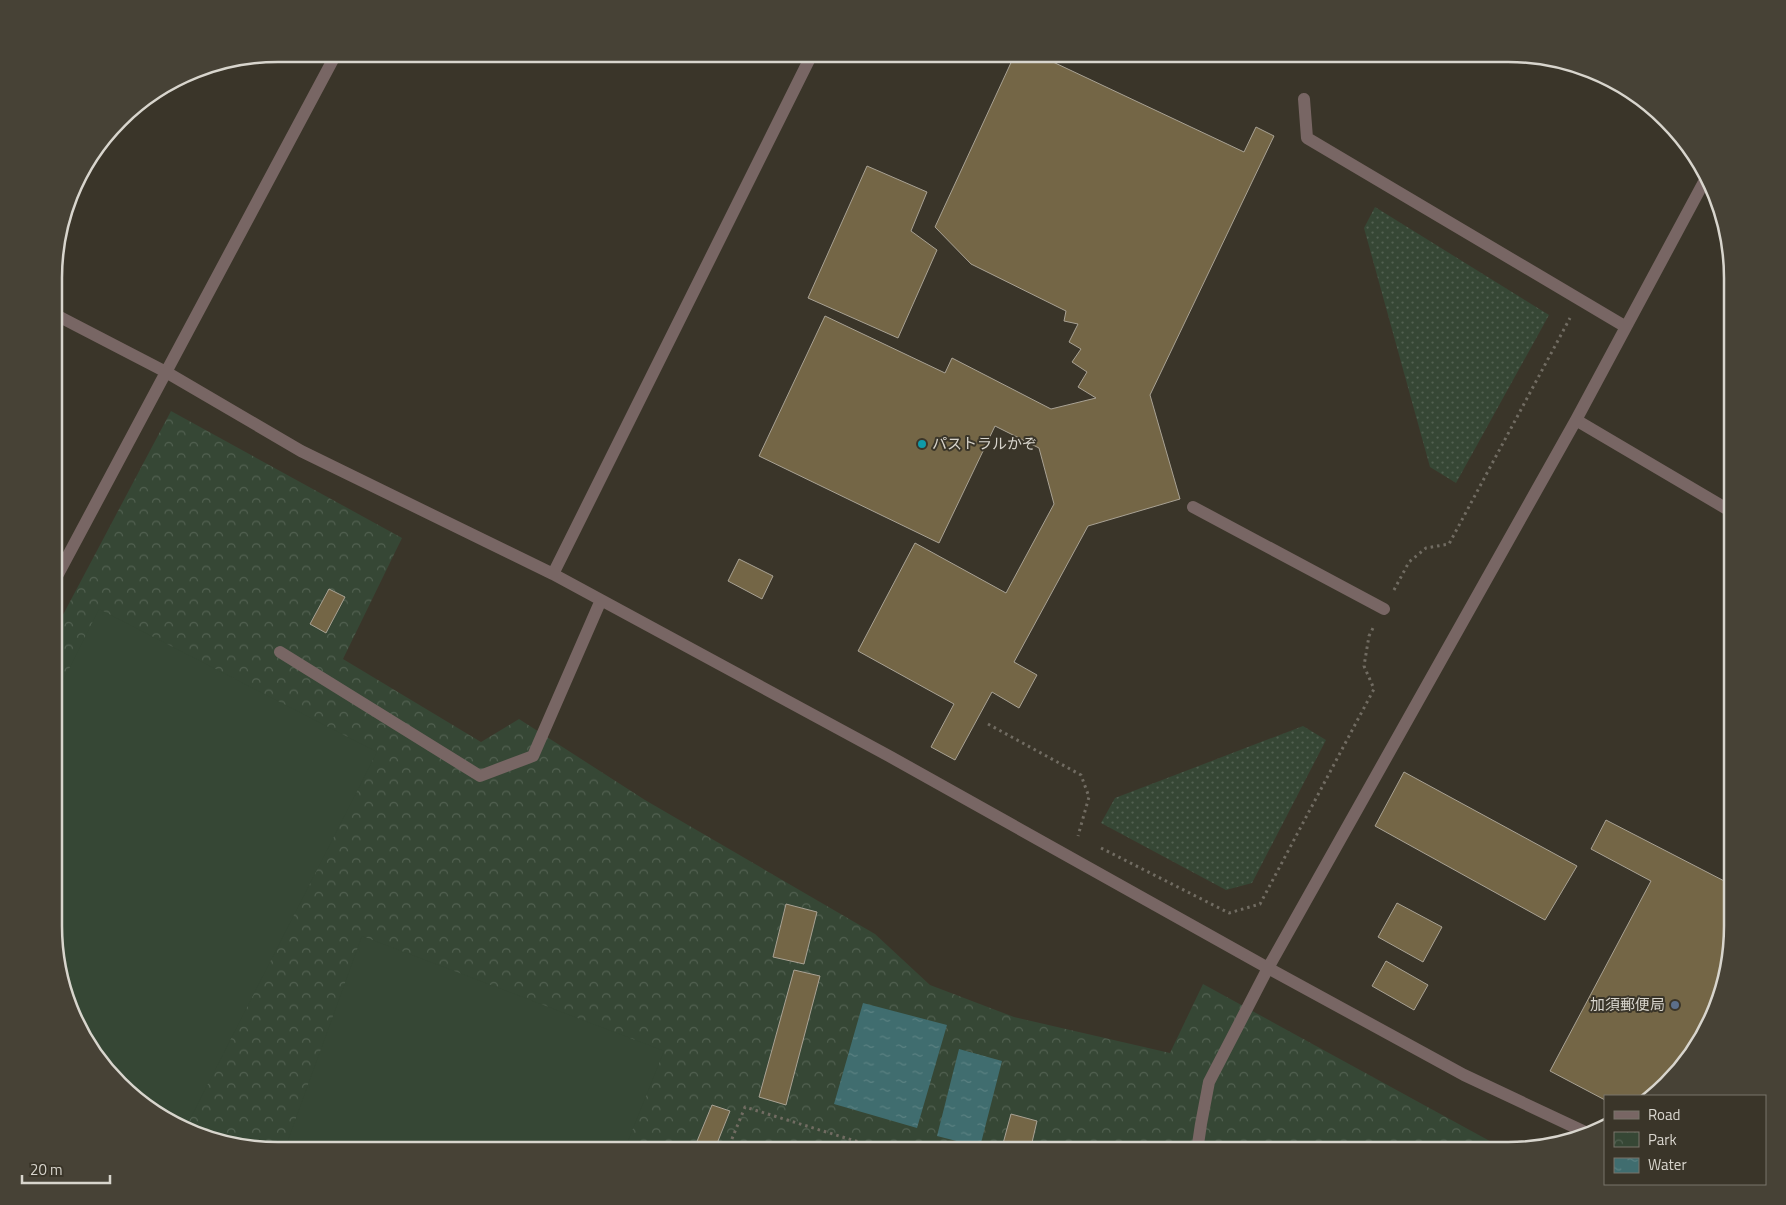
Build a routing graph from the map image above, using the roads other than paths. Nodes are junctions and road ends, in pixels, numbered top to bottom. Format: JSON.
{"nodes":[{"id":1,"x":332,"y":62,"type":"edge"},
{"id":2,"x":808,"y":62,"type":"edge"},
{"id":3,"x":1304,"y":99,"type":"dead end"},
{"id":4,"x":1702,"y":185,"type":"edge"},
{"id":5,"x":62,"y":318,"type":"edge"},
{"id":6,"x":1626,"y":327,"type":"junction"},
{"id":7,"x":166,"y":372,"type":"junction"},
{"id":8,"x":1576,"y":420,"type":"junction"},
{"id":9,"x":1192,"y":507,"type":"dead end"},
{"id":10,"x":1724,"y":507,"type":"edge"},
{"id":11,"x":62,"y":567,"type":"edge"},
{"id":12,"x":553,"y":574,"type":"junction"},
{"id":13,"x":601,"y":600,"type":"junction"},
{"id":14,"x":1384,"y":609,"type":"road end"},
{"id":15,"x":280,"y":652,"type":"dead end"},
{"id":16,"x":1268,"y":968,"type":"junction"},
{"id":17,"x":1580,"y":1130,"type":"edge"},
{"id":18,"x":1198,"y":1142,"type":"edge"}],
"edges":[{"from":1,"to":7,"type":"street"},
{"from":2,"to":12,"type":"street"},
{"from":3,"to":6,"type":"street"},
{"from":4,"to":6,"type":"street"},
{"from":5,"to":7,"type":"street"},
{"from":6,"to":8,"type":"street"},
{"from":7,"to":11,"type":"street"},
{"from":7,"to":12,"type":"street"},
{"from":8,"to":10,"type":"street"},
{"from":8,"to":16,"type":"street"},
{"from":9,"to":14,"type":"street"},
{"from":12,"to":13,"type":"street"},
{"from":13,"to":15,"type":"street"},
{"from":13,"to":16,"type":"street"},
{"from":16,"to":17,"type":"street"},
{"from":16,"to":18,"type":"street"}]}
